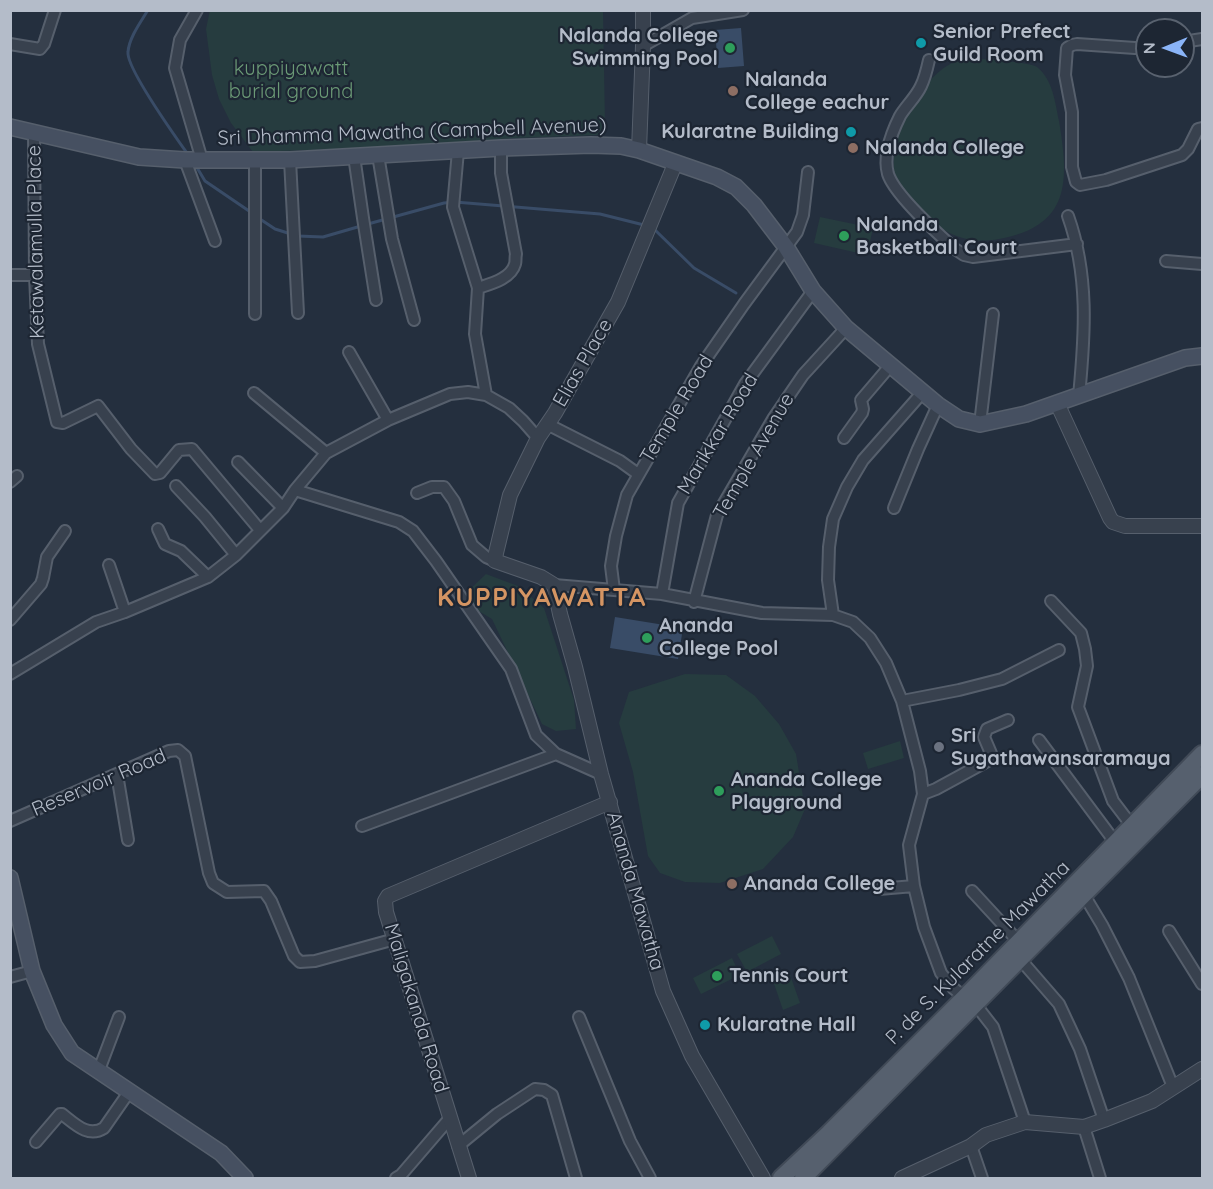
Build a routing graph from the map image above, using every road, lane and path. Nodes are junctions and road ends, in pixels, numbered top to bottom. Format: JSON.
{"nodes":[{"id":1,"x":54,"y":10,"type":"edge"},
{"id":2,"x":197,"y":10,"type":"edge"},
{"id":3,"x":643,"y":10,"type":"edge"},
{"id":4,"x":742,"y":10,"type":"edge"},
{"id":5,"x":692,"y":14,"type":"edge"},
{"id":6,"x":10,"y":44,"type":"edge"},
{"id":7,"x":644,"y":46,"type":"junction"},
{"id":8,"x":1135,"y":48,"type":"edge"},
{"id":9,"x":929,"y":60,"type":"dead end"},
{"id":10,"x":10,"y":127,"type":"edge"},
{"id":11,"x":1203,"y":128,"type":"edge"},
{"id":12,"x":34,"y":132,"type":"junction"},
{"id":13,"x":501,"y":148,"type":"junction"},
{"id":14,"x":639,"y":150,"type":"junction"},
{"id":15,"x":458,"y":151,"type":"junction"},
{"id":16,"x":378,"y":155,"type":"junction"},
{"id":17,"x":354,"y":156,"type":"junction"},
{"id":18,"x":192,"y":160,"type":"junction"},
{"id":19,"x":255,"y":160,"type":"junction"},
{"id":20,"x":290,"y":160,"type":"junction"},
{"id":21,"x":675,"y":164,"type":"junction"},
{"id":22,"x":808,"y":172,"type":"dead end"},
{"id":23,"x":1068,"y":216,"type":"dead end"},
{"id":24,"x":215,"y":241,"type":"dead end"},
{"id":25,"x":1077,"y":244,"type":"junction"},
{"id":26,"x":786,"y":247,"type":"junction"},
{"id":27,"x":1166,"y":261,"type":"dead end"},
{"id":28,"x":1203,"y":264,"type":"edge"},
{"id":29,"x":10,"y":275,"type":"edge"},
{"id":30,"x":35,"y":275,"type":"junction"},
{"id":31,"x":478,"y":288,"type":"junction"},
{"id":32,"x":813,"y":291,"type":"junction"},
{"id":33,"x":376,"y":300,"type":"dead end"},
{"id":34,"x":298,"y":313,"type":"dead end"},
{"id":35,"x":255,"y":314,"type":"dead end"},
{"id":36,"x":993,"y":314,"type":"dead end"},
{"id":37,"x":414,"y":320,"type":"dead end"},
{"id":38,"x":846,"y":328,"type":"junction"},
{"id":39,"x":349,"y":352,"type":"dead end"},
{"id":40,"x":1203,"y":356,"type":"edge"},
{"id":41,"x":890,"y":366,"type":"junction"},
{"id":42,"x":254,"y":393,"type":"dead end"},
{"id":43,"x":922,"y":393,"type":"junction"},
{"id":44,"x":486,"y":395,"type":"junction"},
{"id":45,"x":1079,"y":396,"type":"junction"},
{"id":46,"x":1057,"y":404,"type":"junction"},
{"id":47,"x":938,"y":405,"type":"junction"},
{"id":48,"x":388,"y":420,"type":"junction"},
{"id":49,"x":547,"y":424,"type":"junction"},
{"id":50,"x":980,"y":424,"type":"junction"},
{"id":51,"x":538,"y":438,"type":"junction"},
{"id":52,"x":844,"y":438,"type":"dead end"},
{"id":53,"x":326,"y":453,"type":"junction"},
{"id":54,"x":238,"y":462,"type":"dead end"},
{"id":55,"x":639,"y":474,"type":"junction"},
{"id":56,"x":176,"y":486,"type":"dead end"},
{"id":57,"x":295,"y":490,"type":"junction"},
{"id":58,"x":417,"y":493,"type":"dead end"},
{"id":59,"x":283,"y":508,"type":"junction"},
{"id":60,"x":894,"y":508,"type":"dead end"},
{"id":61,"x":1203,"y":526,"type":"edge"},
{"id":62,"x":158,"y":529,"type":"dead end"},
{"id":63,"x":260,"y":530,"type":"junction"},
{"id":64,"x":64,"y":531,"type":"dead end"},
{"id":65,"x":236,"y":555,"type":"junction"},
{"id":66,"x":495,"y":561,"type":"junction"},
{"id":67,"x":109,"y":565,"type":"dead end"},
{"id":68,"x":208,"y":577,"type":"junction"},
{"id":69,"x":554,"y":585,"type":"junction"},
{"id":70,"x":614,"y":590,"type":"junction"},
{"id":71,"x":662,"y":594,"type":"junction"},
{"id":72,"x":1052,"y":601,"type":"dead end"},
{"id":73,"x":694,"y":602,"type":"junction"},
{"id":74,"x":125,"y":612,"type":"junction"},
{"id":75,"x":833,"y":615,"type":"junction"},
{"id":76,"x":10,"y":620,"type":"edge"},
{"id":77,"x":1059,"y":650,"type":"dead end"},
{"id":78,"x":10,"y":674,"type":"edge"},
{"id":79,"x":902,"y":701,"type":"junction"},
{"id":80,"x":1008,"y":720,"type":"dead end"},
{"id":81,"x":1039,"y":740,"type":"dead end"},
{"id":82,"x":556,"y":754,"type":"junction"},
{"id":83,"x":1203,"y":754,"type":"edge"},
{"id":84,"x":117,"y":774,"type":"junction"},
{"id":85,"x":601,"y":774,"type":"junction"},
{"id":86,"x":1203,"y":775,"type":"edge"},
{"id":87,"x":923,"y":794,"type":"junction"},
{"id":88,"x":610,"y":802,"type":"junction"},
{"id":89,"x":10,"y":821,"type":"edge"},
{"id":90,"x":362,"y":826,"type":"dead end"},
{"id":91,"x":1132,"y":826,"type":"junction"},
{"id":92,"x":128,"y":840,"type":"dead end"},
{"id":93,"x":1120,"y":849,"type":"junction"},
{"id":94,"x":10,"y":878,"type":"edge"},
{"id":95,"x":914,"y":886,"type":"junction"},
{"id":96,"x":879,"y":889,"type":"dead end"},
{"id":97,"x":972,"y":891,"type":"dead end"},
{"id":98,"x":1084,"y":895,"type":"junction"},
{"id":99,"x":1169,"y":931,"type":"dead end"},
{"id":100,"x":395,"y":939,"type":"junction"},
{"id":101,"x":1019,"y":942,"type":"junction"},
{"id":102,"x":1020,"y":959,"type":"junction"},
{"id":103,"x":32,"y":971,"type":"junction"},
{"id":104,"x":10,"y":977,"type":"edge"},
{"id":105,"x":1203,"y":984,"type":"edge"},
{"id":106,"x":969,"y":1001,"type":"junction"},
{"id":107,"x":119,"y":1017,"type":"dead end"},
{"id":108,"x":579,"y":1017,"type":"dead end"},
{"id":109,"x":1203,"y":1069,"type":"edge"},
{"id":110,"x":99,"y":1070,"type":"junction"},
{"id":111,"x":1173,"y":1087,"type":"junction"},
{"id":112,"x":129,"y":1092,"type":"junction"},
{"id":113,"x":450,"y":1118,"type":"junction"},
{"id":114,"x":1104,"y":1120,"type":"junction"},
{"id":115,"x":1024,"y":1122,"type":"junction"},
{"id":116,"x":1084,"y":1126,"type":"junction"},
{"id":117,"x":36,"y":1143,"type":"dead end"},
{"id":118,"x":458,"y":1146,"type":"junction"},
{"id":119,"x":971,"y":1146,"type":"junction"},
{"id":120,"x":243,"y":1178,"type":"edge"},
{"id":121,"x":396,"y":1179,"type":"edge"},
{"id":122,"x":469,"y":1179,"type":"edge"},
{"id":123,"x":576,"y":1179,"type":"edge"},
{"id":124,"x":650,"y":1179,"type":"edge"},
{"id":125,"x":763,"y":1179,"type":"edge"},
{"id":126,"x":781,"y":1179,"type":"edge"},
{"id":127,"x":803,"y":1179,"type":"edge"},
{"id":128,"x":902,"y":1179,"type":"edge"},
{"id":129,"x":982,"y":1179,"type":"edge"},
{"id":130,"x":1100,"y":1179,"type":"edge"}],
"edges":[{"from":1,"to":6,"type":"street"},
{"from":2,"to":18,"type":"street"},
{"from":3,"to":7,"type":"street"},
{"from":4,"to":5,"type":"street"},
{"from":5,"to":7,"type":"street"},
{"from":7,"to":14,"type":"street"},
{"from":8,"to":11,"type":"street"},
{"from":9,"to":25,"type":"street"},
{"from":10,"to":12,"type":"main road","name":"Sri Dhamma Mawatha (Campbell Avenue)"},
{"from":12,"to":18,"type":"main road","name":"Sri Dhamma Mawatha (Campbell Avenue)"},
{"from":12,"to":30,"type":"street","name":"Ketawalamulla Place"},
{"from":13,"to":14,"type":"main road","name":"Sri Dhamma Mawatha (Campbell Avenue)"},
{"from":13,"to":15,"type":"main road","name":"Sri Dhamma Mawatha (Campbell Avenue)"},
{"from":13,"to":31,"type":"street"},
{"from":14,"to":21,"type":"main road","name":"Sri Dhamma Mawatha (Campbell Avenue)"},
{"from":15,"to":16,"type":"main road","name":"Sri Dhamma Mawatha (Campbell Avenue)"},
{"from":15,"to":31,"type":"street"},
{"from":16,"to":17,"type":"main road","name":"Sri Dhamma Mawatha (Campbell Avenue)"},
{"from":16,"to":37,"type":"street"},
{"from":17,"to":20,"type":"main road","name":"Sri Dhamma Mawatha (Campbell Avenue)"},
{"from":17,"to":33,"type":"street"},
{"from":18,"to":19,"type":"main road","name":"Sri Dhamma Mawatha (Campbell Avenue)"},
{"from":18,"to":24,"type":"street"},
{"from":19,"to":20,"type":"main road","name":"Sri Dhamma Mawatha (Campbell Avenue)"},
{"from":19,"to":35,"type":"street"},
{"from":20,"to":34,"type":"street"},
{"from":21,"to":26,"type":"main road","name":"Sri Dhamma Mawatha (Campbell Avenue)"},
{"from":21,"to":49,"type":"street","name":"Elias Place"},
{"from":22,"to":26,"type":"street","name":"Temple Road"},
{"from":23,"to":25,"type":"street"},
{"from":25,"to":45,"type":"street"},
{"from":26,"to":32,"type":"main road","name":"Sri Dhamma Mawatha (Campbell Avenue)"},
{"from":26,"to":55,"type":"street","name":"Temple Road"},
{"from":27,"to":28,"type":"street"},
{"from":29,"to":30,"type":"street"},
{"from":30,"to":63,"type":"street","name":"Ketawalamulla Place"},
{"from":31,"to":44,"type":"street"},
{"from":32,"to":38,"type":"main road","name":"Sri Dhamma Mawatha (Campbell Avenue)"},
{"from":32,"to":71,"type":"street","name":"Marikkar Road"},
{"from":36,"to":50,"type":"street"},
{"from":38,"to":41,"type":"main road","name":"Sri Dhamma Mawatha (Campbell Avenue)"},
{"from":38,"to":73,"type":"street","name":"Temple Avenue"},
{"from":39,"to":48,"type":"street"},
{"from":40,"to":45,"type":"main road"},
{"from":41,"to":43,"type":"main road","name":"Sri Dhamma Mawatha (Campbell Avenue)"},
{"from":41,"to":52,"type":"street"},
{"from":42,"to":53,"type":"street"},
{"from":43,"to":47,"type":"main road","name":"Sri Dhamma Mawatha (Campbell Avenue)"},
{"from":43,"to":75,"type":"street"},
{"from":44,"to":48,"type":"street"},
{"from":44,"to":51,"type":"street"},
{"from":45,"to":46,"type":"main road"},
{"from":46,"to":50,"type":"main road"},
{"from":46,"to":61,"type":"street"},
{"from":47,"to":50,"type":"main road","name":"Sri Dhamma Mawatha (Campbell Avenue)"},
{"from":47,"to":60,"type":"street"},
{"from":48,"to":53,"type":"street"},
{"from":49,"to":51,"type":"street","name":"Elias Place"},
{"from":49,"to":55,"type":"street"},
{"from":51,"to":66,"type":"street","name":"Elias Place"},
{"from":53,"to":57,"type":"street"},
{"from":54,"to":59,"type":"street"},
{"from":55,"to":70,"type":"street","name":"Temple Road"},
{"from":56,"to":65,"type":"street"},
{"from":57,"to":59,"type":"street"},
{"from":57,"to":82,"type":"street"},
{"from":58,"to":66,"type":"street"},
{"from":59,"to":63,"type":"street"},
{"from":62,"to":68,"type":"street"},
{"from":63,"to":65,"type":"street"},
{"from":64,"to":76,"type":"street"},
{"from":65,"to":68,"type":"street"},
{"from":66,"to":69,"type":"street"},
{"from":67,"to":74,"type":"street"},
{"from":68,"to":74,"type":"street"},
{"from":69,"to":70,"type":"street"},
{"from":69,"to":85,"type":"street","name":"Ananda Mawatha"},
{"from":70,"to":71,"type":"street"},
{"from":71,"to":73,"type":"street"},
{"from":72,"to":91,"type":"street"},
{"from":73,"to":75,"type":"street"},
{"from":74,"to":78,"type":"street"},
{"from":75,"to":79,"type":"street"},
{"from":77,"to":79,"type":"street"},
{"from":79,"to":87,"type":"street"},
{"from":80,"to":87,"type":"street"},
{"from":81,"to":93,"type":"street"},
{"from":82,"to":85,"type":"street"},
{"from":82,"to":90,"type":"street"},
{"from":83,"to":91,"type":"main road","name":"P. de S. Kularatne Mawatha"},
{"from":84,"to":89,"type":"street","name":"Reservoir Road"},
{"from":84,"to":92,"type":"street"},
{"from":84,"to":100,"type":"street","name":"Reservoir Road"},
{"from":85,"to":88,"type":"street","name":"Ananda Mawatha"},
{"from":86,"to":93,"type":"main road","name":"P. de S. Kularatne Mawatha"},
{"from":87,"to":95,"type":"street"},
{"from":88,"to":100,"type":"street","name":"Maligakanda Road"},
{"from":88,"to":125,"type":"street","name":"Ananda Mawatha"},
{"from":91,"to":93,"type":"main road","name":"P. de S. Kularatne Mawatha"},
{"from":93,"to":98,"type":"main road","name":"P. de S. Kularatne Mawatha"},
{"from":93,"to":101,"type":"main road","name":"P. de S. Kularatne Mawatha"},
{"from":94,"to":103,"type":"main road"},
{"from":95,"to":96,"type":"street"},
{"from":95,"to":106,"type":"street"},
{"from":97,"to":101,"type":"street"},
{"from":98,"to":102,"type":"main road","name":"P. de S. Kularatne Mawatha"},
{"from":98,"to":111,"type":"street"},
{"from":99,"to":105,"type":"street"},
{"from":100,"to":113,"type":"street","name":"Maligakanda Road"},
{"from":101,"to":106,"type":"main road","name":"P. de S. Kularatne Mawatha"},
{"from":102,"to":106,"type":"main road","name":"P. de S. Kularatne Mawatha"},
{"from":102,"to":114,"type":"street"},
{"from":103,"to":104,"type":"street"},
{"from":103,"to":110,"type":"main road"},
{"from":106,"to":115,"type":"street"},
{"from":106,"to":126,"type":"main road","name":"P. de S. Kularatne Mawatha"},
{"from":106,"to":127,"type":"main road","name":"P. de S. Kularatne Mawatha"},
{"from":107,"to":110,"type":"street"},
{"from":108,"to":124,"type":"street"},
{"from":109,"to":111,"type":"street"},
{"from":110,"to":112,"type":"main road"},
{"from":111,"to":114,"type":"street"},
{"from":112,"to":117,"type":"street"},
{"from":112,"to":120,"type":"main road"},
{"from":113,"to":118,"type":"street","name":"Maligakanda Road"},
{"from":113,"to":121,"type":"street"},
{"from":114,"to":116,"type":"street"},
{"from":115,"to":116,"type":"street"},
{"from":115,"to":119,"type":"street"},
{"from":116,"to":130,"type":"street"},
{"from":118,"to":122,"type":"street","name":"Maligakanda Road"},
{"from":118,"to":123,"type":"street"},
{"from":119,"to":128,"type":"street"},
{"from":119,"to":129,"type":"street"}]}
